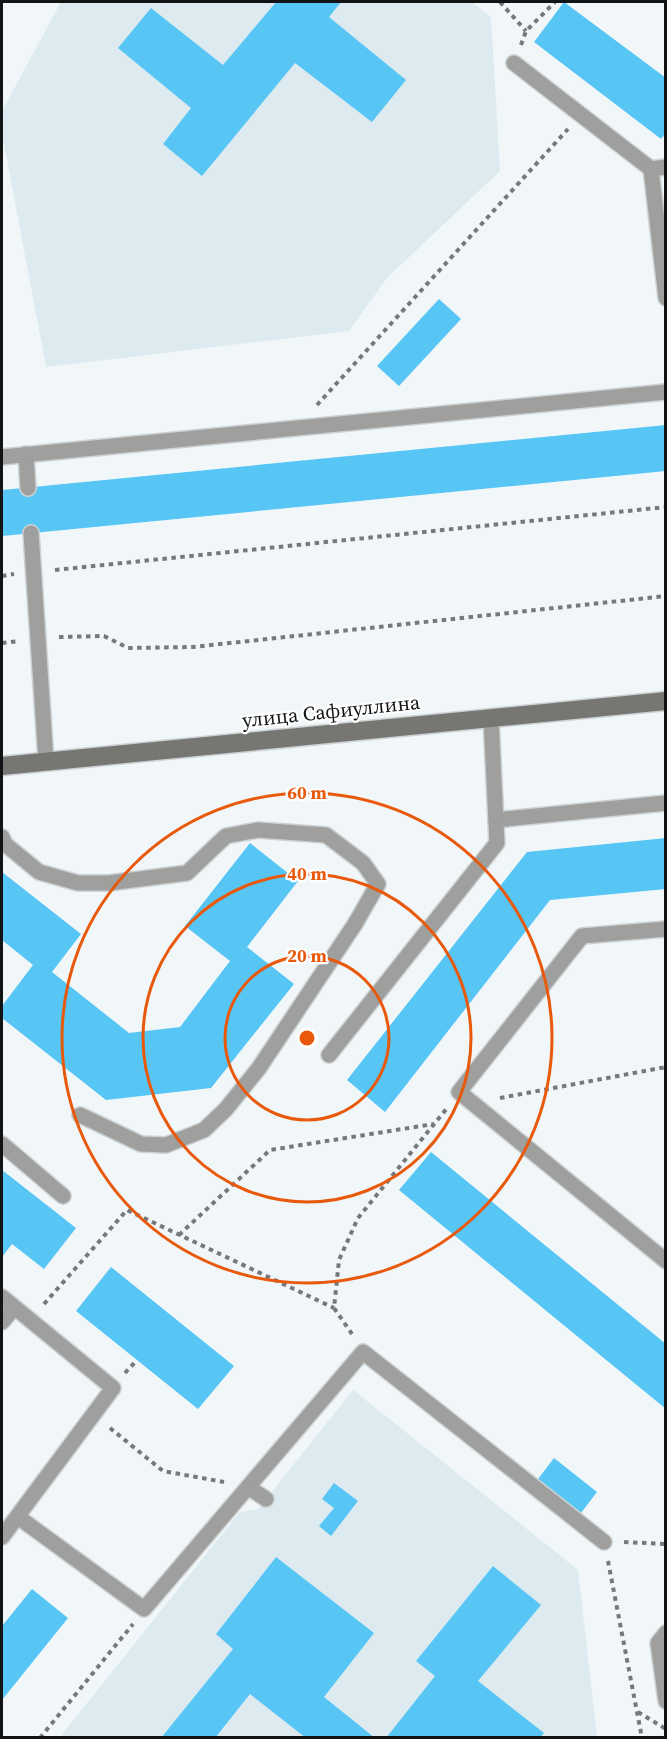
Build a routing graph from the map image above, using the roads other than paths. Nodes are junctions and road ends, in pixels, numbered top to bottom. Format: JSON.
{"nodes":[{"id":1,"x":514,"y":63,"type":"road end"},
{"id":2,"x":658,"y":168,"type":"edge"},
{"id":3,"x":666,"y":298,"type":"edge"},
{"id":4,"x":666,"y":392,"type":"edge"},
{"id":5,"x":26,"y":454,"type":"junction"},
{"id":6,"x":2,"y":457,"type":"edge"},
{"id":7,"x":28,"y":488,"type":"dead end"},
{"id":8,"x":31,"y":533,"type":"dead end"},
{"id":9,"x":666,"y":701,"type":"edge"},
{"id":10,"x":491,"y":718,"type":"junction"},
{"id":11,"x":46,"y":761,"type":"junction"},
{"id":12,"x":2,"y":766,"type":"edge"},
{"id":13,"x":666,"y":803,"type":"edge"},
{"id":14,"x":496,"y":820,"type":"junction"},
{"id":15,"x":2,"y":837,"type":"edge"},
{"id":16,"x":666,"y":929,"type":"edge"},
{"id":17,"x":329,"y":1055,"type":"dead end"},
{"id":18,"x":80,"y":1115,"type":"dead end"},
{"id":19,"x":2,"y":1144,"type":"edge"},
{"id":20,"x":63,"y":1196,"type":"dead end"},
{"id":21,"x":666,"y":1261,"type":"edge"},
{"id":22,"x":2,"y":1298,"type":"edge"},
{"id":23,"x":14,"y":1308,"type":"junction"},
{"id":24,"x":2,"y":1322,"type":"edge"},
{"id":25,"x":248,"y":1487,"type":"junction"},
{"id":26,"x":266,"y":1499,"type":"dead end"},
{"id":27,"x":18,"y":1516,"type":"junction"},
{"id":28,"x":2,"y":1537,"type":"edge"},
{"id":29,"x":604,"y":1542,"type":"road end"},
{"id":30,"x":666,"y":1633,"type":"edge"},
{"id":31,"x":666,"y":1701,"type":"edge"}],
"edges":[{"from":1,"to":2,"type":"lane"},
{"from":2,"to":3,"type":"lane"},
{"from":4,"to":5,"type":"lane"},
{"from":5,"to":6,"type":"lane"},
{"from":5,"to":7,"type":"lane"},
{"from":8,"to":11,"type":"lane"},
{"from":9,"to":10,"type":"street","name":"улица Сафиуллина"},
{"from":10,"to":11,"type":"street","name":"улица Сафиуллина"},
{"from":10,"to":14,"type":"lane"},
{"from":11,"to":12,"type":"street","name":"улица Сафиуллина"},
{"from":13,"to":14,"type":"lane"},
{"from":14,"to":17,"type":"lane"},
{"from":15,"to":18,"type":"lane"},
{"from":16,"to":21,"type":"lane"},
{"from":19,"to":20,"type":"lane"},
{"from":22,"to":23,"type":"lane"},
{"from":23,"to":24,"type":"lane"},
{"from":23,"to":27,"type":"lane"},
{"from":25,"to":26,"type":"lane"},
{"from":25,"to":27,"type":"lane"},
{"from":25,"to":29,"type":"lane"},
{"from":27,"to":28,"type":"lane"},
{"from":30,"to":31,"type":"lane"}]}
